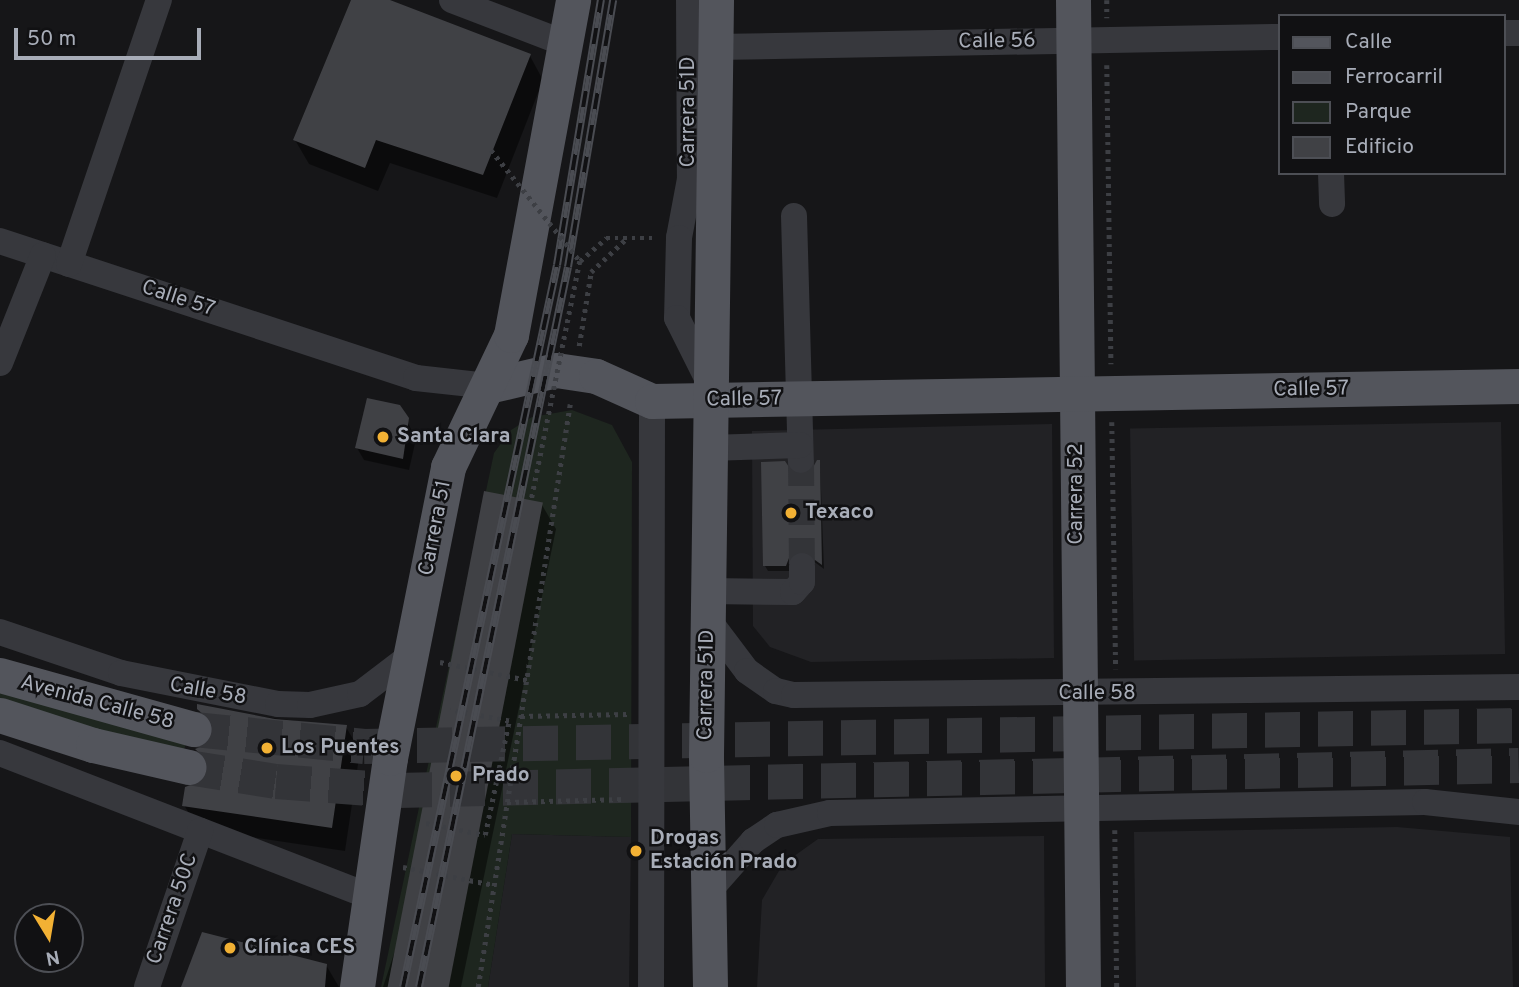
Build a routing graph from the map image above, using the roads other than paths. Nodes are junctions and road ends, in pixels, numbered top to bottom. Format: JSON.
{"nodes":[{"id":1,"x":159,"y":0,"type":"edge"},
{"id":2,"x":452,"y":0,"type":"edge"},
{"id":3,"x":573,"y":0,"type":"edge"},
{"id":4,"x":689,"y":0,"type":"edge"},
{"id":5,"x":716,"y":0,"type":"edge"},
{"id":6,"x":1073,"y":0,"type":"edge"},
{"id":7,"x":1278,"y":37,"type":"edge"},
{"id":8,"x":1090,"y":41,"type":"junction"},
{"id":9,"x":564,"y":43,"type":"junction"},
{"id":10,"x":715,"y":47,"type":"junction"},
{"id":11,"x":1331,"y":175,"type":"edge"},
{"id":12,"x":1332,"y":204,"type":"dead end"},
{"id":13,"x":794,"y":216,"type":"dead end"},
{"id":14,"x":0,"y":241,"type":"edge"},
{"id":15,"x":43,"y":255,"type":"junction"},
{"id":16,"x":69,"y":264,"type":"junction"},
{"id":17,"x":0,"y":363,"type":"edge"},
{"id":18,"x":488,"y":386,"type":"junction"},
{"id":19,"x":1519,"y":386,"type":"edge"},
{"id":20,"x":710,"y":392,"type":"junction"},
{"id":21,"x":1076,"y":394,"type":"junction"},
{"id":22,"x":800,"y":400,"type":"junction"},
{"id":23,"x":652,"y":401,"type":"junction"},
{"id":24,"x":709,"y":448,"type":"junction"},
{"id":25,"x":802,"y":566,"type":"tunnel mouth"},
{"id":26,"x":707,"y":605,"type":"junction"},
{"id":27,"x":0,"y":632,"type":"edge"},
{"id":28,"x":425,"y":659,"type":"junction"},
{"id":29,"x":0,"y":675,"type":"edge"},
{"id":30,"x":1519,"y":687,"type":"edge"},
{"id":31,"x":1078,"y":693,"type":"junction"},
{"id":32,"x":0,"y":715,"type":"edge"},
{"id":33,"x":194,"y":729,"type":"tunnel mouth"},
{"id":34,"x":0,"y":753,"type":"edge"},
{"id":35,"x":188,"y":767,"type":"tunnel mouth"},
{"id":36,"x":1080,"y":808,"type":"junction"},
{"id":37,"x":1519,"y":812,"type":"edge"},
{"id":38,"x":201,"y":831,"type":"junction"},
{"id":39,"x":708,"y":892,"type":"junction"},
{"id":40,"x":369,"y":896,"type":"junction"},
{"id":41,"x":147,"y":987,"type":"edge"},
{"id":42,"x":357,"y":987,"type":"edge"},
{"id":43,"x":651,"y":987,"type":"edge"},
{"id":44,"x":710,"y":987,"type":"edge"},
{"id":45,"x":1083,"y":987,"type":"edge"}],
"edges":[{"from":1,"to":16,"type":"street"},
{"from":2,"to":9,"type":"street"},
{"from":3,"to":9,"type":"main road","name":"Carrera 51"},
{"from":4,"to":20,"type":"street","name":"Carrera 51D"},
{"from":5,"to":10,"type":"main road","name":"Carrera 51D"},
{"from":6,"to":8,"type":"main road","name":"Carrera 52"},
{"from":7,"to":8,"type":"street","name":"Calle 56"},
{"from":8,"to":10,"type":"street","name":"Calle 56"},
{"from":8,"to":21,"type":"main road","name":"Carrera 52"},
{"from":9,"to":18,"type":"main road","name":"Carrera 51"},
{"from":10,"to":20,"type":"main road","name":"Carrera 51D"},
{"from":11,"to":12,"type":"street"},
{"from":13,"to":22,"type":"street"},
{"from":14,"to":15,"type":"street","name":"Calle 57"},
{"from":15,"to":16,"type":"street","name":"Calle 57"},
{"from":15,"to":17,"type":"street"},
{"from":16,"to":18,"type":"street","name":"Calle 57"},
{"from":18,"to":23,"type":"main road","name":"Calle 57"},
{"from":18,"to":28,"type":"main road","name":"Carrera 51"},
{"from":19,"to":21,"type":"main road","name":"Calle 57"},
{"from":20,"to":22,"type":"main road","name":"Calle 57"},
{"from":20,"to":23,"type":"main road","name":"Calle 57"},
{"from":20,"to":24,"type":"main road","name":"Carrera 51D"},
{"from":21,"to":22,"type":"main road","name":"Calle 57"},
{"from":21,"to":31,"type":"main road","name":"Carrera 52"},
{"from":22,"to":24,"type":"street"},
{"from":23,"to":43,"type":"street"},
{"from":24,"to":26,"type":"main road","name":"Carrera 51D"},
{"from":25,"to":26,"type":"street"},
{"from":26,"to":31,"type":"street","name":"Calle 58"},
{"from":26,"to":39,"type":"main road","name":"Carrera 51D"},
{"from":27,"to":28,"type":"street","name":"Calle 58"},
{"from":28,"to":40,"type":"main road","name":"Carrera 51"},
{"from":29,"to":33,"type":"main road","name":"Avenida Calle 58"},
{"from":30,"to":31,"type":"street","name":"Calle 58"},
{"from":31,"to":36,"type":"main road","name":"Carrera 52"},
{"from":32,"to":35,"type":"main road","name":"Avenida Calle 58"},
{"from":34,"to":38,"type":"street"},
{"from":36,"to":37,"type":"street"},
{"from":36,"to":39,"type":"street"},
{"from":36,"to":45,"type":"main road","name":"Carrera 52"},
{"from":38,"to":40,"type":"street"},
{"from":38,"to":41,"type":"street","name":"Carrera 50C"},
{"from":39,"to":44,"type":"main road","name":"Carrera 51D"},
{"from":40,"to":42,"type":"main road","name":"Carrera 51"}]}
